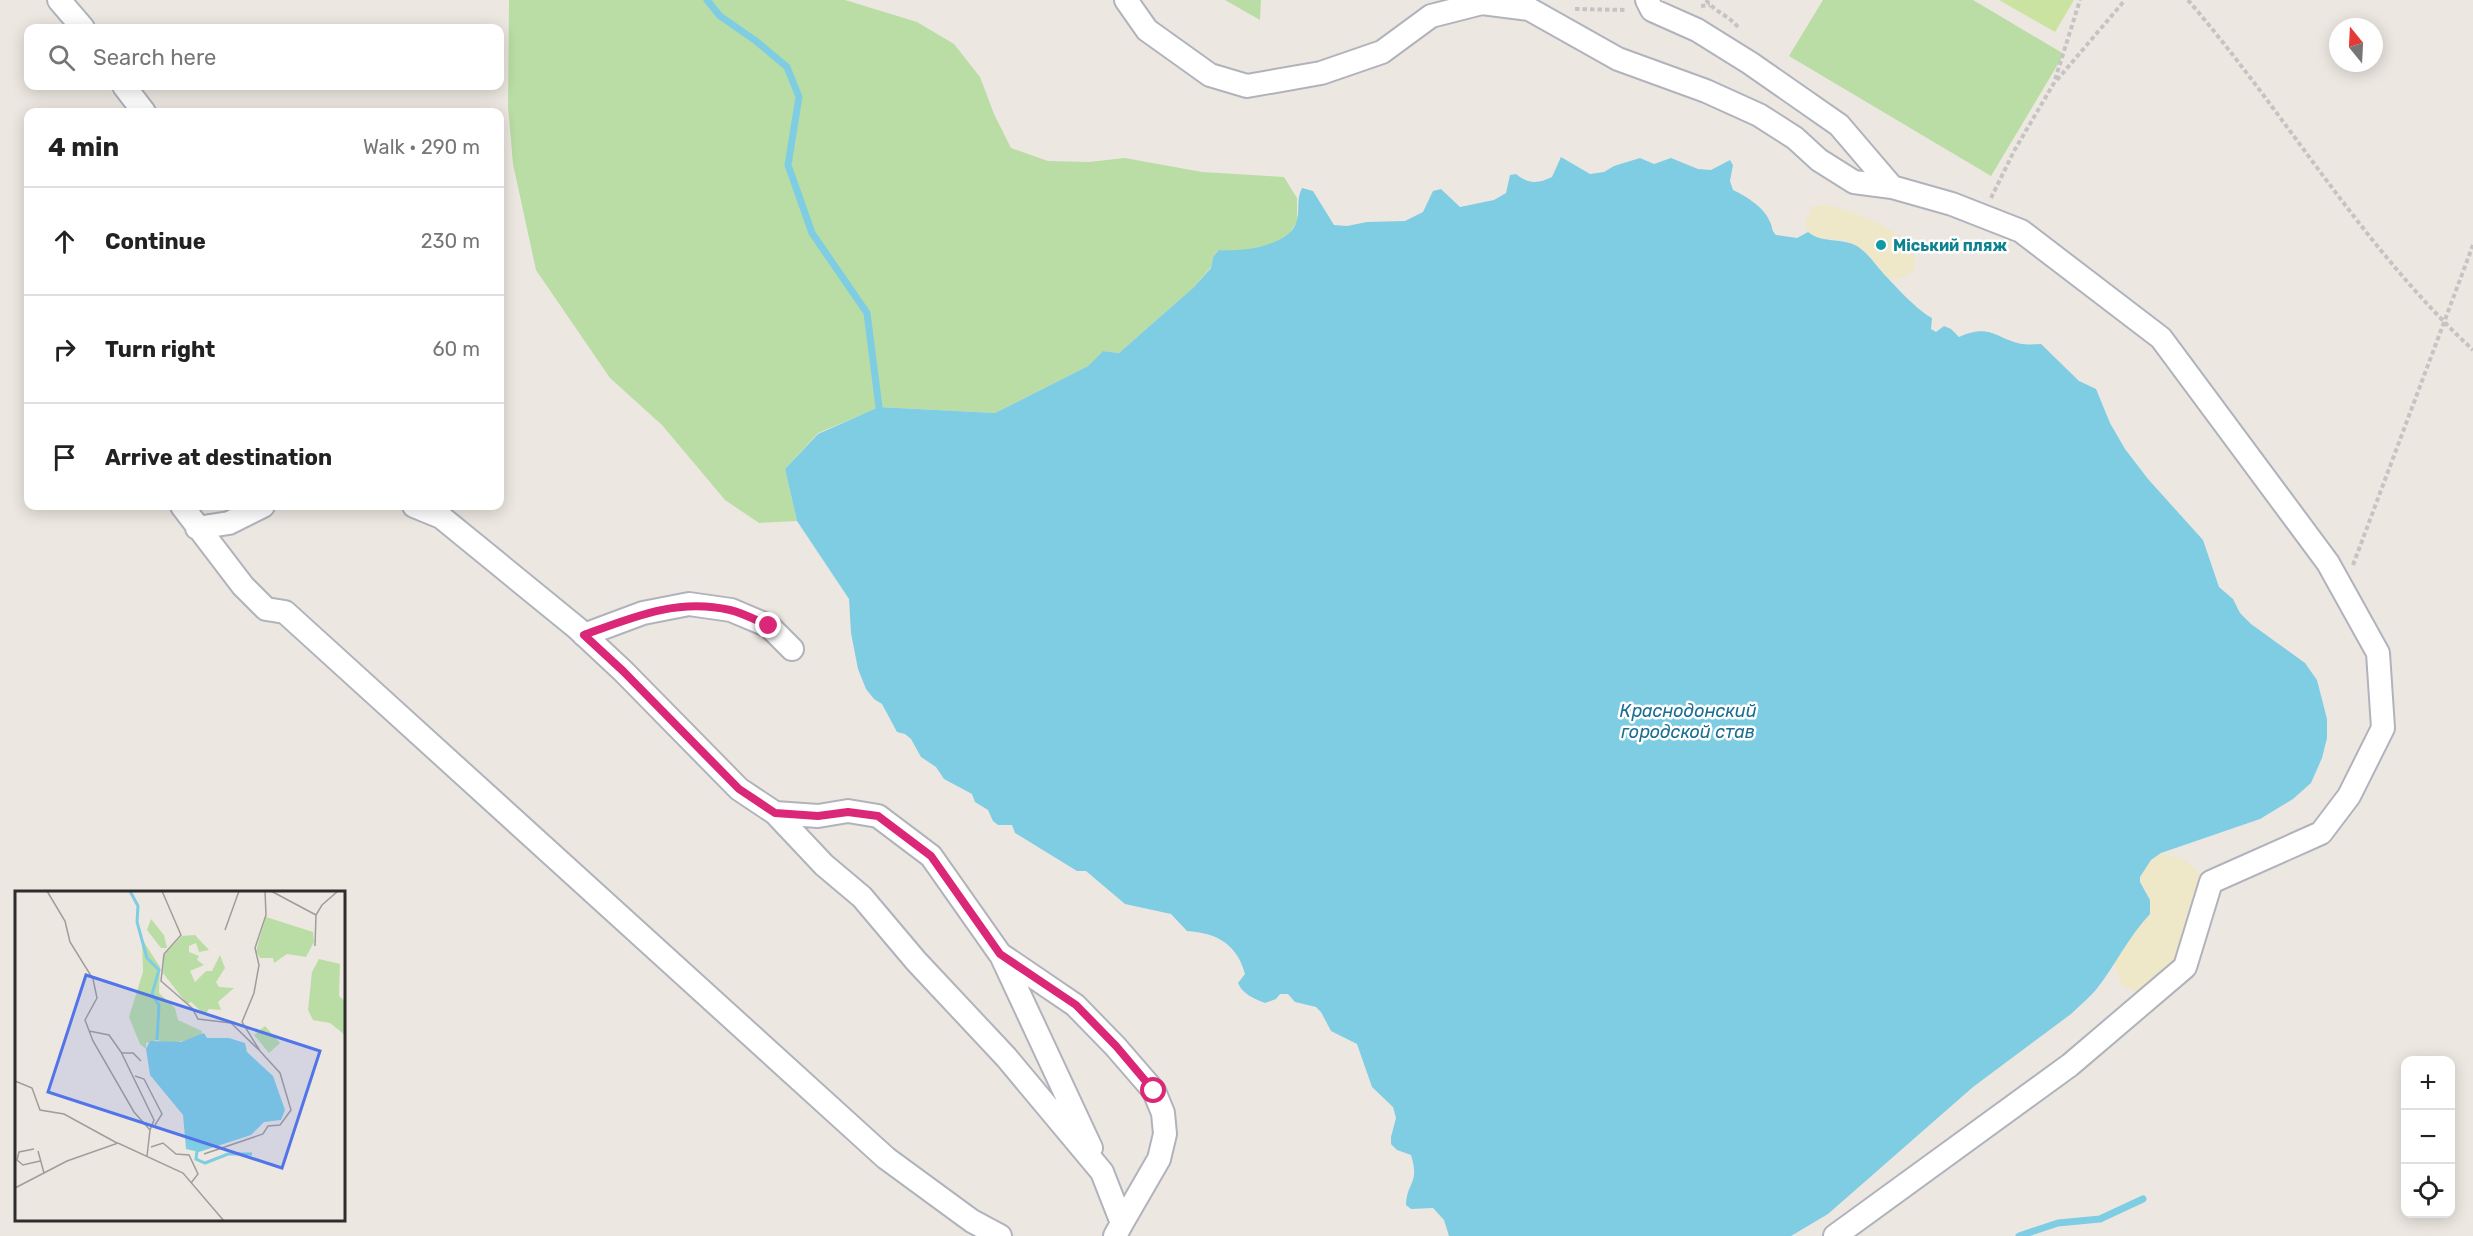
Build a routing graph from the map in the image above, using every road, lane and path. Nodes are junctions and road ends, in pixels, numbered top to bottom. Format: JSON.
{"nodes":[{"id":1,"x":59,"y":0,"type":"edge"},
{"id":2,"x":1126,"y":0,"type":"edge"},
{"id":3,"x":2080,"y":0,"type":"edge"},
{"id":4,"x":2125,"y":0,"type":"edge"},
{"id":5,"x":2188,"y":0,"type":"edge"},
{"id":6,"x":1650,"y":5,"type":"edge"},
{"id":7,"x":1710,"y":5,"type":"dead end"},
{"id":8,"x":1699,"y":6,"type":"dead end"},
{"id":9,"x":1574,"y":9,"type":"dead end"},
{"id":10,"x":80,"y":24,"type":"edge"},
{"id":11,"x":2054,"y":82,"type":"junction"},
{"id":12,"x":127,"y":90,"type":"edge"},
{"id":13,"x":141,"y":108,"type":"edge"},
{"id":14,"x":1892,"y":187,"type":"junction"},
{"id":15,"x":1983,"y":216,"type":"junction"},
{"id":16,"x":2473,"y":245,"type":"edge"},
{"id":17,"x":2444,"y":323,"type":"junction"},
{"id":18,"x":2473,"y":350,"type":"edge"},
{"id":19,"x":185,"y":510,"type":"edge"},
{"id":20,"x":255,"y":510,"type":"edge"},
{"id":21,"x":424,"y":510,"type":"edge"},
{"id":22,"x":197,"y":528,"type":"junction"},
{"id":23,"x":2344,"y":591,"type":"junction"},
{"id":24,"x":584,"y":635,"type":"junction"},
{"id":25,"x":792,"y":649,"type":"dead end"},
{"id":26,"x":775,"y":813,"type":"junction"},
{"id":27,"x":1000,"y":954,"type":"junction"},
{"id":28,"x":1102,"y":1172,"type":"junction"},
{"id":29,"x":1119,"y":1229,"type":"edge"},
{"id":30,"x":1000,"y":1236,"type":"edge"},
{"id":31,"x":1835,"y":1236,"type":"edge"}],
"edges":[{"from":1,"to":10,"type":"street"},
{"from":2,"to":14,"type":"street"},
{"from":3,"to":11,"type":"path"},
{"from":4,"to":11,"type":"path"},
{"from":5,"to":17,"type":"path"},
{"from":6,"to":9,"type":"path"},
{"from":6,"to":14,"type":"street"},
{"from":7,"to":8,"type":"path"},
{"from":11,"to":15,"type":"path"},
{"from":12,"to":13,"type":"street"},
{"from":14,"to":15,"type":"street"},
{"from":15,"to":23,"type":"street"},
{"from":16,"to":17,"type":"path"},
{"from":17,"to":18,"type":"path"},
{"from":17,"to":23,"type":"path"},
{"from":19,"to":22,"type":"street"},
{"from":20,"to":22,"type":"street"},
{"from":21,"to":24,"type":"street"},
{"from":22,"to":30,"type":"street"},
{"from":23,"to":31,"type":"street"},
{"from":24,"to":25,"type":"street"},
{"from":24,"to":26,"type":"street"},
{"from":26,"to":27,"type":"street"},
{"from":26,"to":28,"type":"street"},
{"from":27,"to":28,"type":"street"},
{"from":27,"to":29,"type":"street"},
{"from":28,"to":29,"type":"street"}]}
